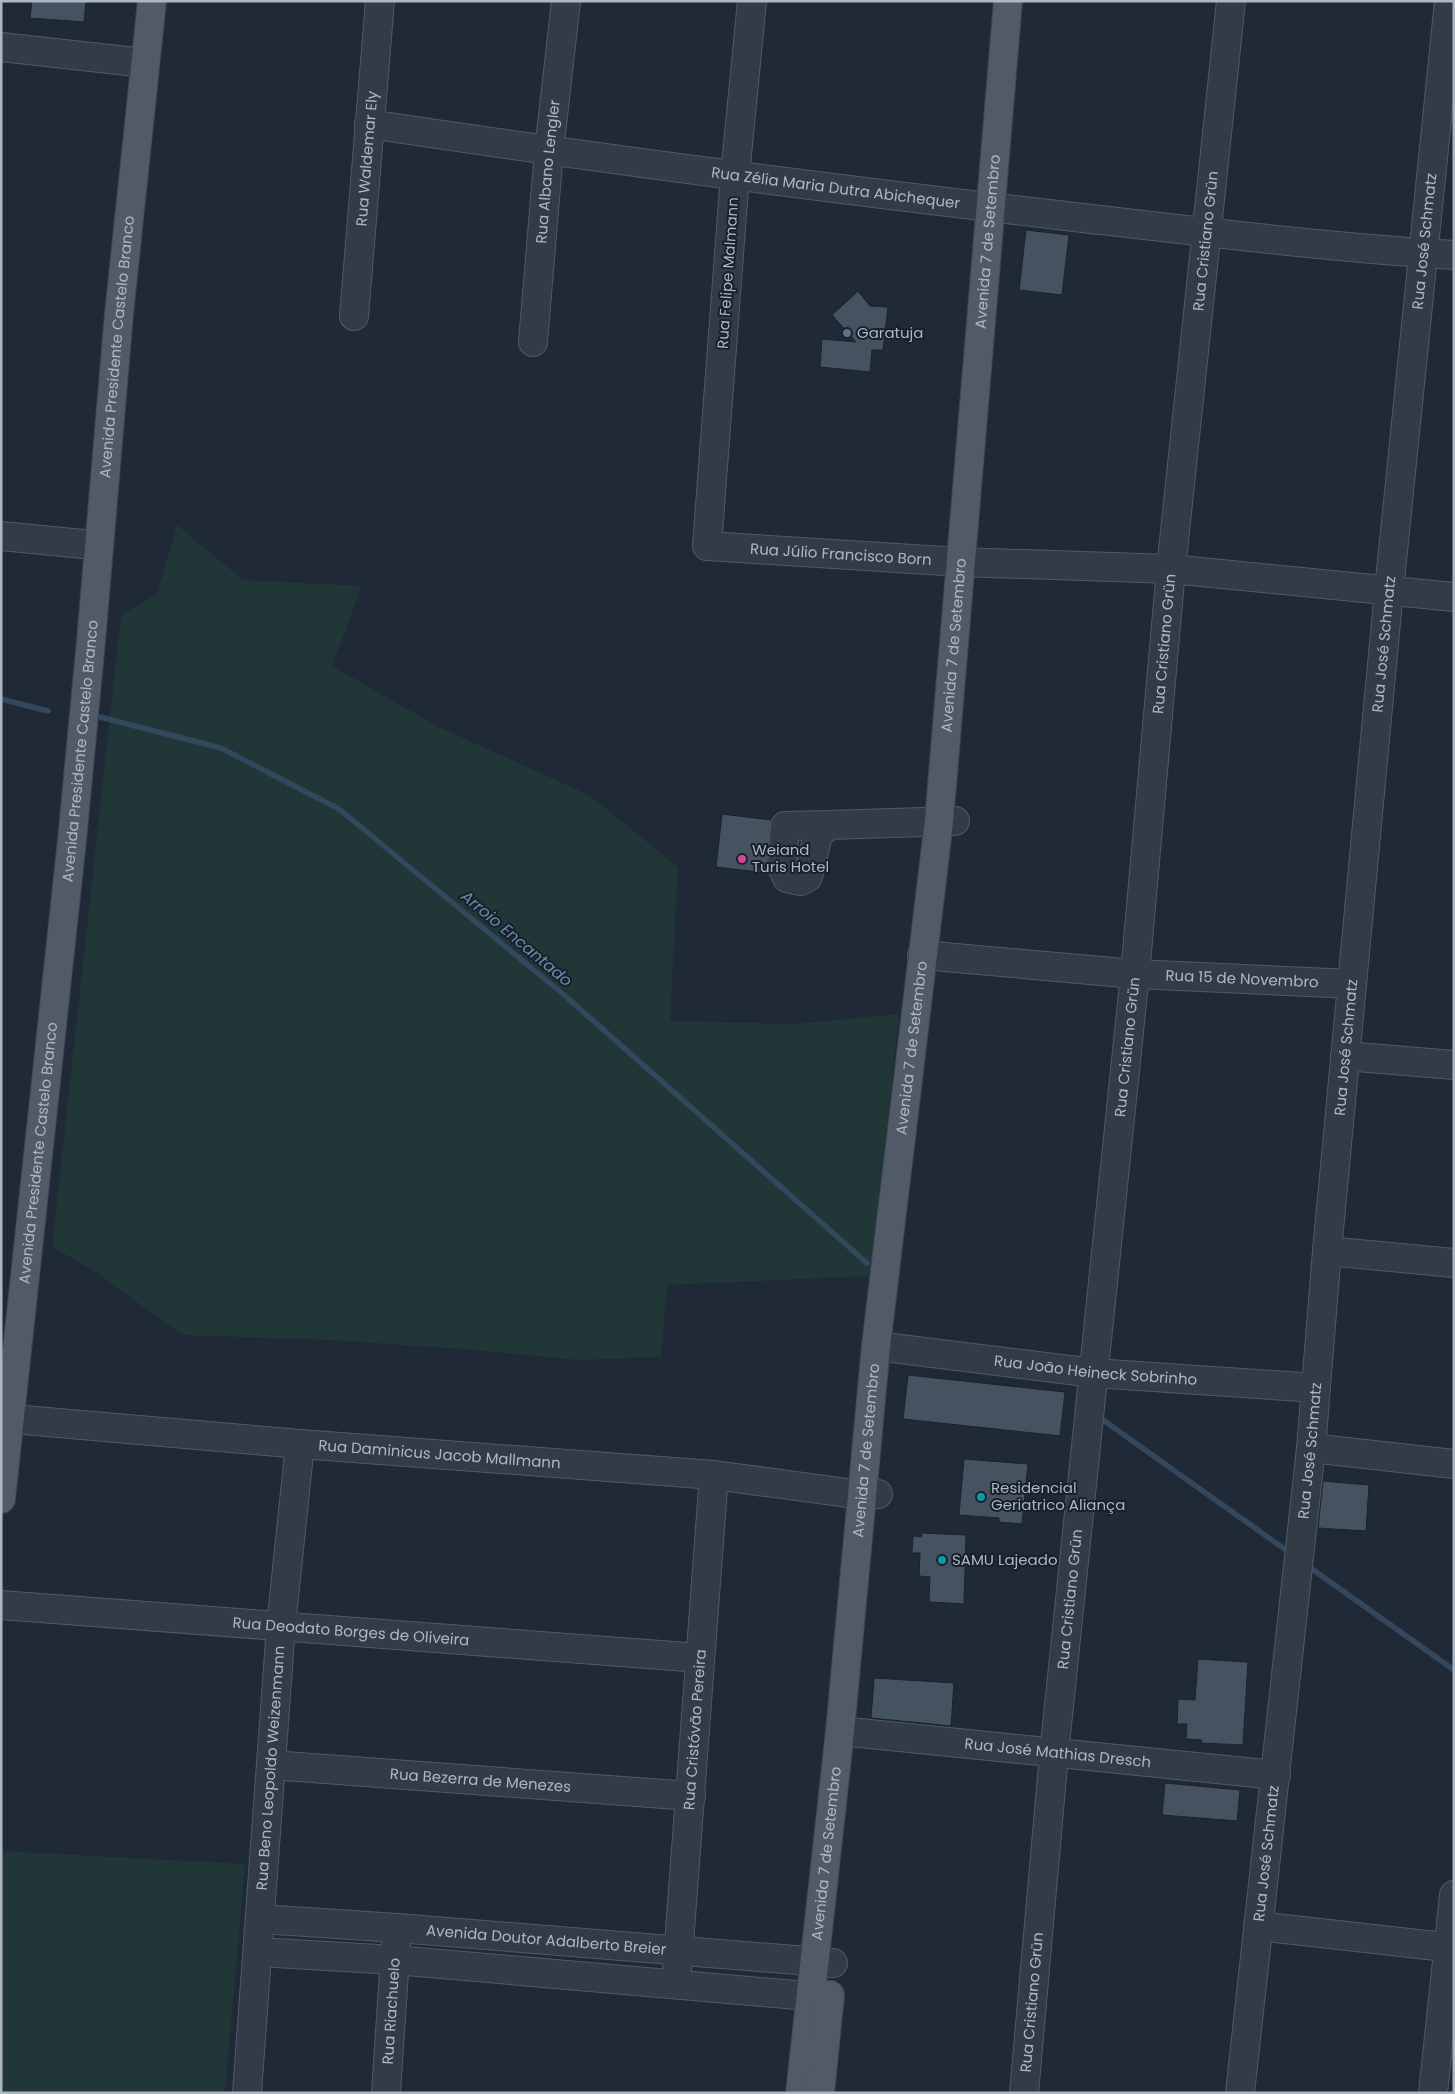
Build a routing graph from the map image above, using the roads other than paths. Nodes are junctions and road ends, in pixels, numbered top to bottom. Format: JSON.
{"nodes":[{"id":1,"x":134,"y":1,"type":"edge"},
{"id":2,"x":152,"y":1,"type":"edge"},
{"id":3,"x":380,"y":1,"type":"edge"},
{"id":4,"x":566,"y":1,"type":"edge"},
{"id":5,"x":752,"y":1,"type":"edge"},
{"id":6,"x":1231,"y":1,"type":"edge"},
{"id":7,"x":1449,"y":1,"type":"edge"},
{"id":8,"x":1017,"y":4,"type":"edge"},
{"id":9,"x":1,"y":47,"type":"edge"},
{"id":10,"x":137,"y":62,"type":"junction"},
{"id":11,"x":369,"y":124,"type":"junction"},
{"id":12,"x":549,"y":151,"type":"junction"},
{"id":13,"x":735,"y":175,"type":"junction"},
{"id":14,"x":998,"y":208,"type":"junction"},
{"id":15,"x":1208,"y":232,"type":"junction"},
{"id":16,"x":1424,"y":253,"type":"junction"},
{"id":17,"x":1454,"y":255,"type":"edge"},
{"id":18,"x":354,"y":316,"type":"dead end"},
{"id":19,"x":533,"y":342,"type":"dead end"},
{"id":20,"x":1,"y":536,"type":"edge"},
{"id":21,"x":91,"y":546,"type":"junction"},
{"id":22,"x":707,"y":546,"type":"joint"},
{"id":23,"x":968,"y":562,"type":"junction"},
{"id":24,"x":1171,"y":568,"type":"junction"},
{"id":25,"x":1389,"y":590,"type":"junction"},
{"id":26,"x":1454,"y":597,"type":"edge"},
{"id":27,"x":947,"y":821,"type":"junction"},
{"id":28,"x":829,"y":825,"type":"dead end"},
{"id":29,"x":931,"y":956,"type":"junction"},
{"id":30,"x":1135,"y":974,"type":"junction"},
{"id":31,"x":1352,"y":984,"type":"junction"},
{"id":32,"x":1345,"y":1056,"type":"junction"},
{"id":33,"x":1454,"y":1065,"type":"edge"},
{"id":34,"x":1327,"y":1251,"type":"junction"},
{"id":35,"x":1454,"y":1262,"type":"edge"},
{"id":36,"x":1,"y":1334,"type":"edge"},
{"id":37,"x":885,"y":1347,"type":"junction"},
{"id":38,"x":1094,"y":1373,"type":"junction"},
{"id":39,"x":1316,"y":1388,"type":"junction"},
{"id":40,"x":6,"y":1418,"type":"edge"},
{"id":41,"x":300,"y":1444,"type":"junction"},
{"id":42,"x":1311,"y":1448,"type":"junction"},
{"id":43,"x":1454,"y":1464,"type":"edge"},
{"id":44,"x":714,"y":1475,"type":"junction"},
{"id":45,"x":870,"y":1494,"type":"junction"},
{"id":46,"x":1,"y":1499,"type":"edge"},
{"id":47,"x":1,"y":1605,"type":"edge"},
{"id":48,"x":282,"y":1626,"type":"junction"},
{"id":49,"x":700,"y":1658,"type":"junction"},
{"id":50,"x":848,"y":1732,"type":"junction"},
{"id":51,"x":1054,"y":1754,"type":"junction"},
{"id":52,"x":271,"y":1765,"type":"junction"},
{"id":53,"x":1276,"y":1774,"type":"junction"},
{"id":54,"x":691,"y":1796,"type":"junction"},
{"id":55,"x":1454,"y":1895,"type":"edge"},
{"id":56,"x":261,"y":1920,"type":"junction"},
{"id":57,"x":1258,"y":1926,"type":"junction"},
{"id":58,"x":397,"y":1928,"type":"junction"},
{"id":59,"x":1451,"y":1948,"type":"edge"},
{"id":60,"x":679,"y":1951,"type":"junction"},
{"id":61,"x":258,"y":1952,"type":"junction"},
{"id":62,"x":394,"y":1960,"type":"junction"},
{"id":63,"x":824,"y":1962,"type":"junction"},
{"id":64,"x":676,"y":1984,"type":"junction"},
{"id":65,"x":820,"y":1997,"type":"junction"},
{"id":66,"x":247,"y":2093,"type":"edge"},
{"id":67,"x":386,"y":2093,"type":"edge"},
{"id":68,"x":800,"y":2093,"type":"edge"},
{"id":69,"x":820,"y":2093,"type":"edge"},
{"id":70,"x":1024,"y":2093,"type":"edge"},
{"id":71,"x":1240,"y":2093,"type":"edge"},
{"id":72,"x":1433,"y":2093,"type":"edge"}],
"edges":[{"from":1,"to":10,"type":"main road","name":"Avenida Presidente Castelo Branco"},
{"from":2,"to":10,"type":"main road","name":"Avenida Presidente Castelo Branco"},
{"from":3,"to":11,"type":"street","name":"Rua Waldemar Ely"},
{"from":4,"to":12,"type":"street","name":"Rua Albano Lengler"},
{"from":5,"to":13,"type":"street","name":"Rua Felipe Malmann"},
{"from":6,"to":15,"type":"street","name":"Rua Cristiano Grün"},
{"from":7,"to":16,"type":"street","name":"Rua José Schmatz"},
{"from":8,"to":14,"type":"main road","name":"Avenida 7 de Setembro"},
{"from":9,"to":10,"type":"street"},
{"from":10,"to":21,"type":"main road","name":"Avenida Presidente Castelo Branco"},
{"from":11,"to":12,"type":"street","name":"Rua Zélia Maria Dutra Abichequer"},
{"from":11,"to":18,"type":"street","name":"Rua Waldemar Ely"},
{"from":12,"to":13,"type":"street","name":"Rua Zélia Maria Dutra Abichequer"},
{"from":12,"to":19,"type":"street","name":"Rua Albano Lengler"},
{"from":13,"to":14,"type":"street","name":"Rua Zélia Maria Dutra Abichequer"},
{"from":13,"to":22,"type":"street","name":"Rua Felipe Malmann"},
{"from":14,"to":15,"type":"street","name":"Rua Zélia Maria Dutra Abichequer"},
{"from":14,"to":23,"type":"main road","name":"Avenida 7 de Setembro"},
{"from":15,"to":16,"type":"street","name":"Rua Zélia Maria Dutra Abichequer"},
{"from":15,"to":24,"type":"street","name":"Rua Cristiano Grün"},
{"from":16,"to":17,"type":"street","name":"Rua Zélia Maria Dutra Abichequer"},
{"from":16,"to":25,"type":"street","name":"Rua José Schmatz"},
{"from":20,"to":21,"type":"street"},
{"from":21,"to":36,"type":"main road","name":"Avenida Presidente Castelo Branco"},
{"from":21,"to":40,"type":"main road","name":"Avenida Presidente Castelo Branco"},
{"from":22,"to":23,"type":"street","name":"Rua Júlio Francisco Born"},
{"from":23,"to":24,"type":"street","name":"Rua Júlio Francisco Born"},
{"from":23,"to":27,"type":"main road","name":"Avenida 7 de Setembro"},
{"from":24,"to":25,"type":"street","name":"Rua Júlio Francisco Born"},
{"from":24,"to":30,"type":"street","name":"Rua Cristiano Grün"},
{"from":25,"to":26,"type":"street","name":"Rua Júlio Francisco Born"},
{"from":25,"to":31,"type":"street","name":"Rua José Schmatz"},
{"from":27,"to":28,"type":"street"},
{"from":27,"to":29,"type":"main road","name":"Avenida 7 de Setembro"},
{"from":29,"to":30,"type":"street","name":"Rua 15 de Novembro"},
{"from":29,"to":37,"type":"main road","name":"Avenida 7 de Setembro"},
{"from":30,"to":31,"type":"street","name":"Rua 15 de Novembro"},
{"from":30,"to":38,"type":"street","name":"Rua Cristiano Grün"},
{"from":31,"to":32,"type":"street","name":"Rua José Schmatz"},
{"from":32,"to":33,"type":"street"},
{"from":32,"to":34,"type":"street","name":"Rua José Schmatz"},
{"from":34,"to":35,"type":"street"},
{"from":34,"to":39,"type":"street","name":"Rua José Schmatz"},
{"from":37,"to":38,"type":"street","name":"Rua João Heineck Sobrinho"},
{"from":37,"to":45,"type":"main road","name":"Avenida 7 de Setembro"},
{"from":38,"to":39,"type":"street","name":"Rua João Heineck Sobrinho"},
{"from":38,"to":51,"type":"street","name":"Rua Cristiano Grün"},
{"from":39,"to":42,"type":"street","name":"Rua José Schmatz"},
{"from":40,"to":41,"type":"street","name":"Rua Daminicus Jacob Mallmann"},
{"from":40,"to":46,"type":"main road","name":"Avenida Presidente Castelo Branco"},
{"from":41,"to":44,"type":"street","name":"Rua Daminicus Jacob Mallmann"},
{"from":41,"to":48,"type":"street","name":"Rua Beno Leopoldo Weizenmann"},
{"from":42,"to":43,"type":"street"},
{"from":42,"to":53,"type":"street","name":"Rua José Schmatz"},
{"from":44,"to":45,"type":"street","name":"Rua Daminicus Jacob Mallmann"},
{"from":44,"to":49,"type":"street","name":"Rua Cristóvão Pereira"},
{"from":45,"to":50,"type":"main road","name":"Avenida 7 de Setembro"},
{"from":47,"to":48,"type":"street","name":"Rua Deodato Borges de Oliveira"},
{"from":48,"to":49,"type":"street","name":"Rua Deodato Borges de Oliveira"},
{"from":48,"to":52,"type":"street","name":"Rua Beno Leopoldo Weizenmann"},
{"from":49,"to":54,"type":"street","name":"Rua Cristóvão Pereira"},
{"from":50,"to":51,"type":"street","name":"Rua José Mathias Dresch"},
{"from":50,"to":63,"type":"main road","name":"Avenida 7 de Setembro"},
{"from":51,"to":53,"type":"street","name":"Rua José Mathias Dresch"},
{"from":51,"to":70,"type":"street","name":"Rua Cristiano Grün"},
{"from":52,"to":54,"type":"street","name":"Rua Bezerra de Menezes"},
{"from":52,"to":56,"type":"street","name":"Rua Beno Leopoldo Weizenmann"},
{"from":53,"to":57,"type":"street","name":"Rua José Schmatz"},
{"from":54,"to":60,"type":"street","name":"Rua Cristóvão Pereira"},
{"from":55,"to":59,"type":"street"},
{"from":56,"to":58,"type":"street","name":"Avenida Doutor Adalberto Breier"},
{"from":56,"to":61,"type":"street","name":"Rua Beno Leopoldo Weizenmann"},
{"from":57,"to":59,"type":"street"},
{"from":57,"to":71,"type":"street","name":"Rua José Schmatz"},
{"from":58,"to":60,"type":"street","name":"Avenida Doutor Adalberto Breier"},
{"from":58,"to":62,"type":"street","name":"Rua Riachuelo"},
{"from":59,"to":72,"type":"street"},
{"from":60,"to":63,"type":"street","name":"Avenida Doutor Adalberto Breier"},
{"from":60,"to":64,"type":"street","name":"Rua Cristóvão Pereira"},
{"from":61,"to":62,"type":"street"},
{"from":61,"to":66,"type":"street","name":"Rua Beno Leopoldo Weizenmann"},
{"from":62,"to":64,"type":"street"},
{"from":62,"to":67,"type":"street","name":"Rua Riachuelo"},
{"from":63,"to":65,"type":"main road","name":"Avenida 7 de Setembro"},
{"from":64,"to":65,"type":"street"},
{"from":65,"to":68,"type":"main road","name":"Avenida 7 de Setembro"},
{"from":65,"to":69,"type":"main road","name":"Avenida 7 de Setembro"}]}
